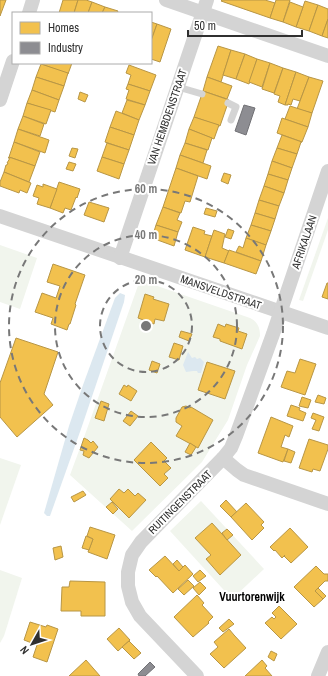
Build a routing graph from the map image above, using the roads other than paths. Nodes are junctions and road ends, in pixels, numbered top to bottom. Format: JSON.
{"nodes":[{"id":1,"x":33,"y":0,"type":"edge"},
{"id":2,"x":166,"y":0,"type":"edge"},
{"id":3,"x":205,"y":6,"type":"edge"},
{"id":4,"x":29,"y":12,"type":"edge"},
{"id":5,"x":328,"y":56,"type":"edge"},
{"id":6,"x":12,"y":63,"type":"edge"},
{"id":7,"x":4,"y":76,"type":"edge"},
{"id":8,"x":178,"y":87,"type":"junction"},
{"id":9,"x":202,"y":94,"type":"dead end"},
{"id":10,"x":0,"y":100,"type":"edge"},
{"id":11,"x":228,"y":103,"type":"dead end"},
{"id":12,"x":232,"y":120,"type":"dead end"},
{"id":13,"x":328,"y":171,"type":"edge"},
{"id":14,"x":325,"y":190,"type":"edge"},
{"id":15,"x":0,"y":216,"type":"edge"},
{"id":16,"x":120,"y":258,"type":"junction"},
{"id":17,"x":280,"y":312,"type":"junction"},
{"id":18,"x":328,"y":328,"type":"edge"},
{"id":19,"x":223,"y":458,"type":"junction"},
{"id":20,"x":328,"y":504,"type":"edge"},
{"id":21,"x":328,"y":652,"type":"edge"},
{"id":22,"x":197,"y":676,"type":"edge"},
{"id":23,"x":318,"y":676,"type":"edge"}],
"edges":[{"from":1,"to":4,"type":"street"},
{"from":2,"to":3,"type":"street"},
{"from":3,"to":5,"type":"street"},
{"from":3,"to":8,"type":"street","name":"VAN HEMBDENSTRAAT"},
{"from":6,"to":7,"type":"street"},
{"from":7,"to":10,"type":"street"},
{"from":8,"to":9,"type":"lane"},
{"from":8,"to":16,"type":"street","name":"VAN HEMBDENSTRAAT"},
{"from":11,"to":12,"type":"lane"},
{"from":13,"to":14,"type":"street","name":"AFRIKALAAN"},
{"from":14,"to":17,"type":"street","name":"AFRIKALAAN"},
{"from":15,"to":16,"type":"street","name":"MANSVELDSTRAAT"},
{"from":16,"to":17,"type":"street","name":"MANSVELDSTRAAT"},
{"from":17,"to":18,"type":"street","name":"MANSVELDSTRAAT"},
{"from":17,"to":19,"type":"street","name":"RUITINGENSTRAAT"},
{"from":19,"to":20,"type":"street"},
{"from":19,"to":22,"type":"street","name":"RUITINGENSTRAAT"},
{"from":21,"to":23,"type":"street"}]}
